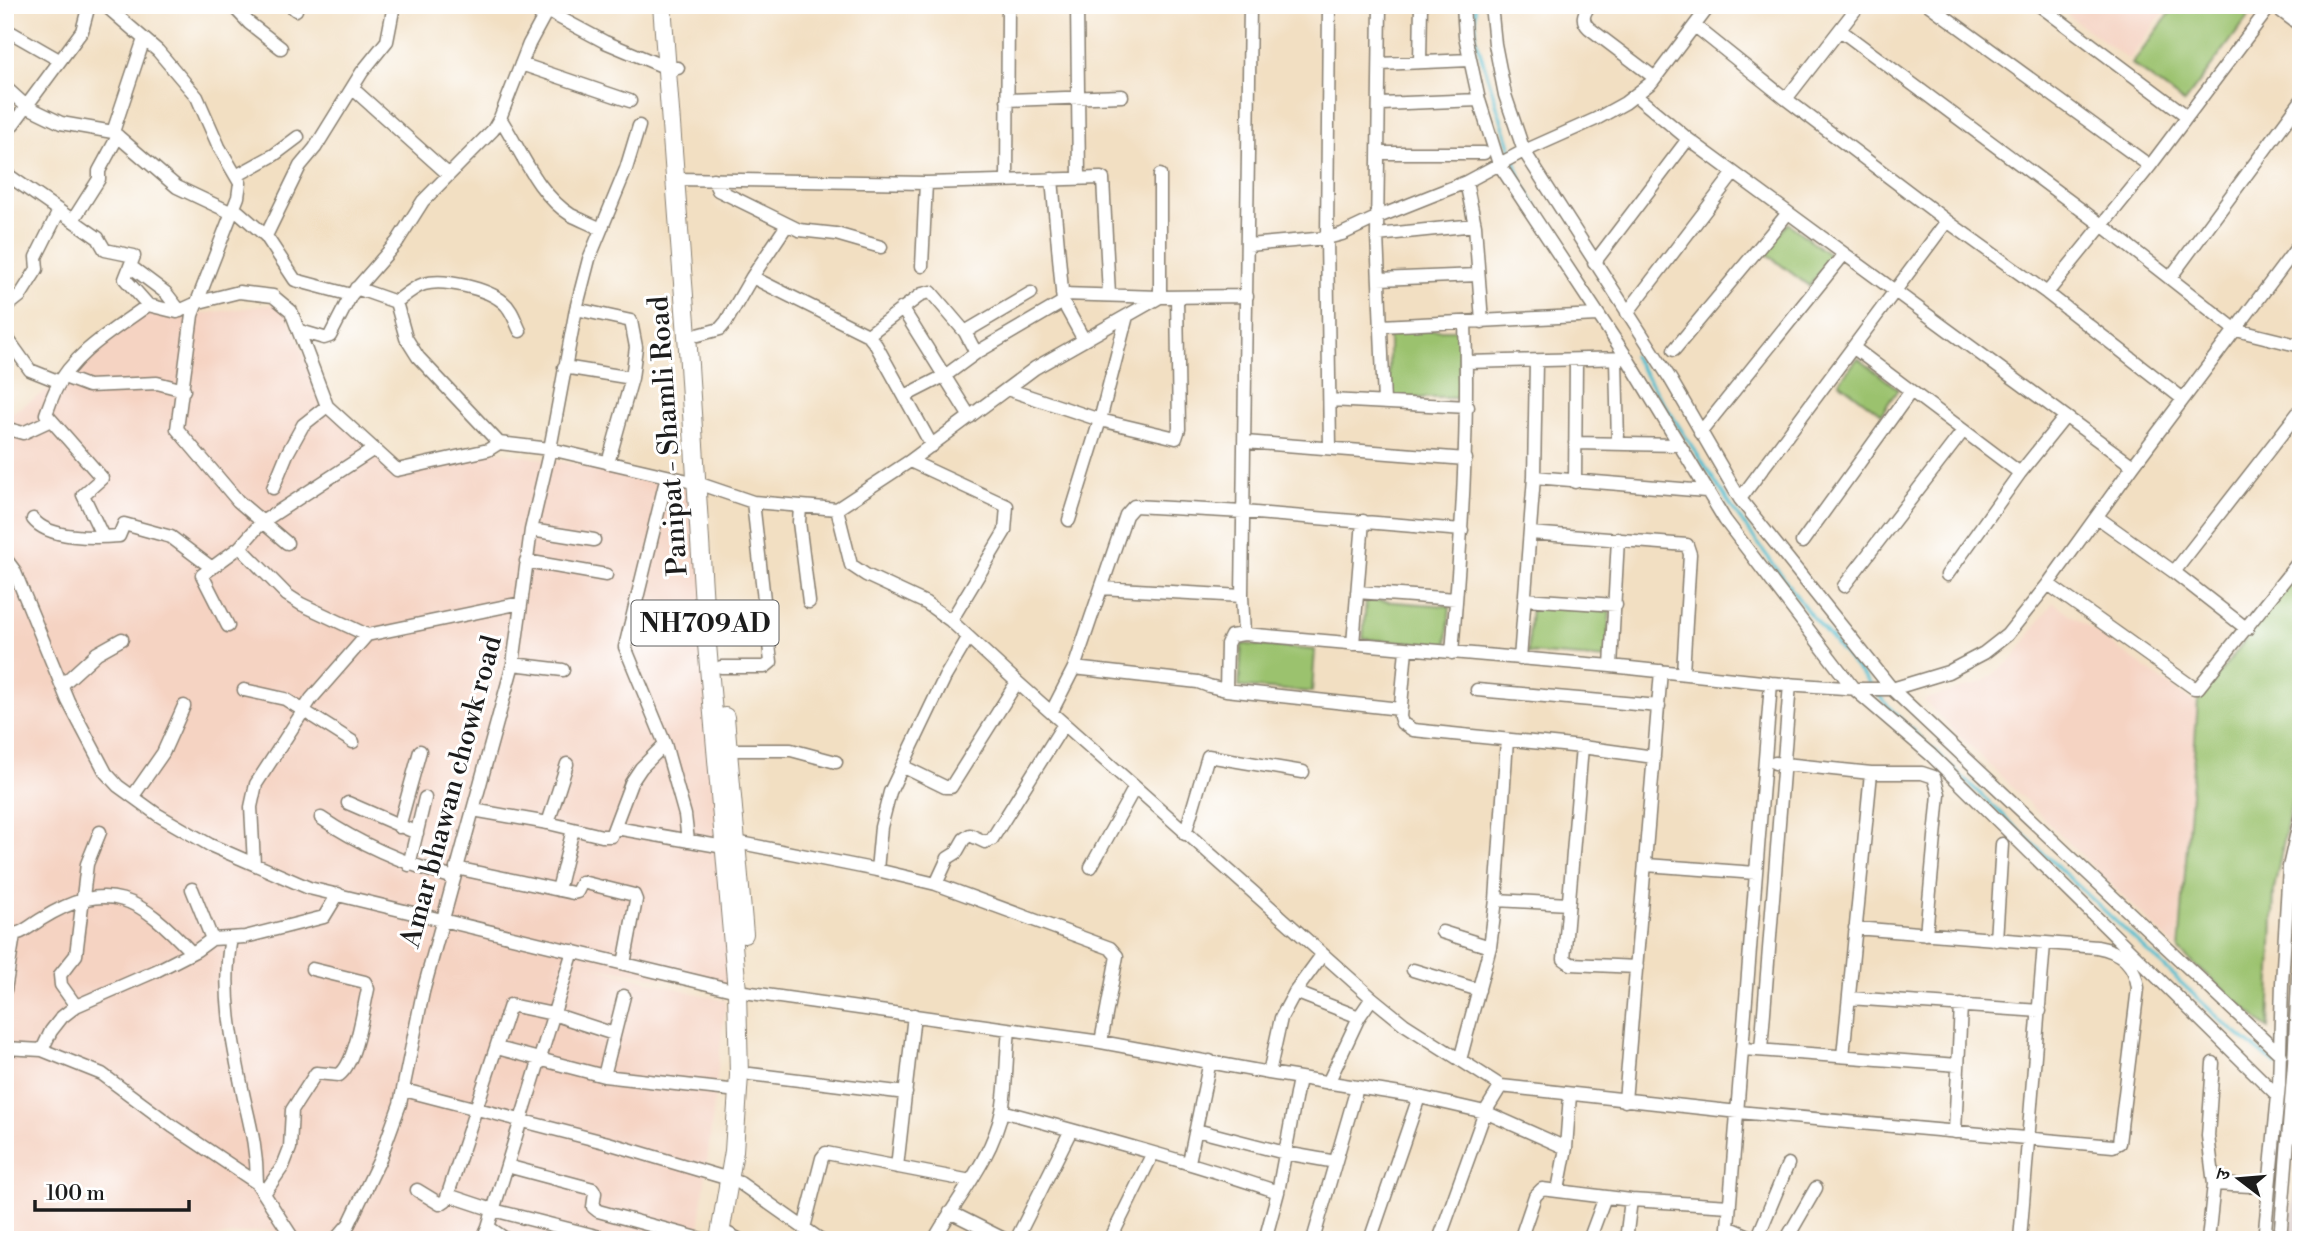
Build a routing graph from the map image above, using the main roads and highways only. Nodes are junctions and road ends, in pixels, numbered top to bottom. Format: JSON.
{"nodes":[{"id":1,"x":662,"y":5,"type":"edge"},
{"id":2,"x":674,"y":5,"type":"edge"},
{"id":3,"x":672,"y":68,"type":"junction"},
{"id":4,"x":681,"y":179,"type":"junction"},
{"id":5,"x":703,"y":484,"type":"junction"},
{"id":6,"x":730,"y":844,"type":"junction"},
{"id":7,"x":743,"y":991,"type":"junction"},
{"id":8,"x":734,"y":1181,"type":"junction"},
{"id":9,"x":728,"y":1237,"type":"edge"}],
"edges":[{"from":1,"to":3,"type":"highway","name":"Panipat - Shamli Road","number":"NH709AD"},
{"from":2,"to":3,"type":"highway","name":"Panipat - Shamli Road","number":"NH709AD"},
{"from":3,"to":4,"type":"highway","name":"Panipat - Shamli Road","number":"NH709AD"},
{"from":4,"to":5,"type":"highway","name":"Panipat - Shamli Road","number":"NH709AD"},
{"from":4,"to":5,"type":"highway","name":"Panipat - Shamli Road","number":"NH709AD"},
{"from":5,"to":6,"type":"highway","name":"Panipat - Shamli Road","number":"NH709AD"},
{"from":5,"to":6,"type":"highway","name":"Panipat - Shamli Road","number":"NH709AD"},
{"from":6,"to":7,"type":"highway","name":"Panipat - Shamli Road","number":"NH709AD"},
{"from":7,"to":8,"type":"highway","name":"Panipat - Shamli Road","number":"NH709AD"},
{"from":7,"to":8,"type":"highway","name":"Panipat - Shamli Road","number":"NH709AD"},
{"from":8,"to":9,"type":"highway","name":"Panipat - Shamli Road","number":"NH709AD"}]}
